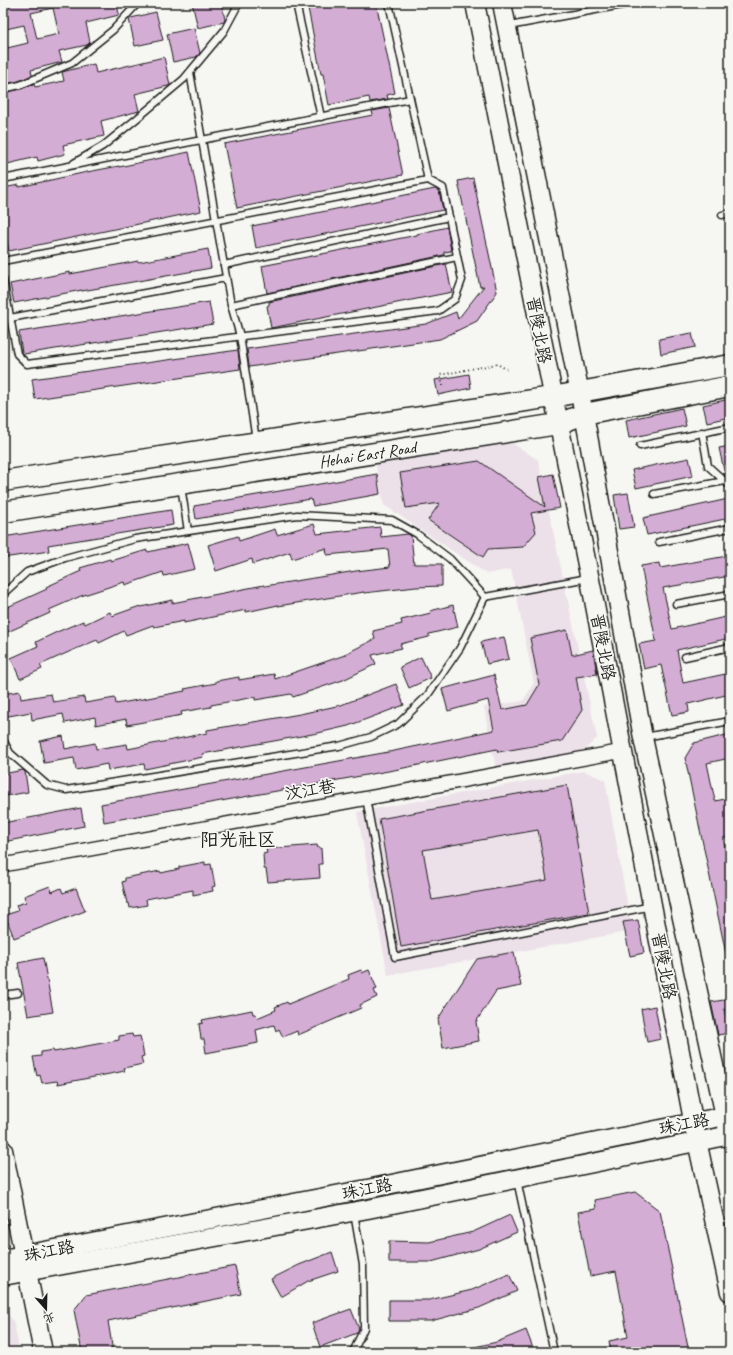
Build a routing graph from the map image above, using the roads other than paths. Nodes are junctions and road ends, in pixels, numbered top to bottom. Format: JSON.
{"nodes":[{"id":1,"x":138,"y":3,"type":"edge"},
{"id":2,"x":239,"y":3,"type":"edge"},
{"id":3,"x":296,"y":3,"type":"edge"},
{"id":4,"x":389,"y":3,"type":"edge"},
{"id":5,"x":474,"y":3,"type":"edge"},
{"id":6,"x":502,"y":3,"type":"edge"},
{"id":7,"x":592,"y":3,"type":"edge"},
{"id":8,"x":633,"y":3,"type":"edge"},
{"id":9,"x":593,"y":10,"type":"junction"},
{"id":10,"x":507,"y":26,"type":"junction"},
{"id":11,"x":190,"y":72,"type":"junction"},
{"id":12,"x":3,"y":89,"type":"edge"},
{"id":13,"x":410,"y":99,"type":"junction"},
{"id":14,"x":321,"y":116,"type":"junction"},
{"id":15,"x":202,"y":139,"type":"junction"},
{"id":16,"x":69,"y":166,"type":"junction"},
{"id":17,"x":3,"y":179,"type":"edge"},
{"id":18,"x":428,"y":180,"type":"junction"},
{"id":19,"x":730,"y":214,"type":"edge"},
{"id":20,"x":722,"y":215,"type":"dead end"},
{"id":21,"x":449,"y":217,"type":"junction"},
{"id":22,"x":216,"y":220,"type":"junction"},
{"id":23,"x":457,"y":257,"type":"junction"},
{"id":24,"x":3,"y":261,"type":"edge"},
{"id":25,"x":224,"y":265,"type":"junction"},
{"id":26,"x":226,"y":278,"type":"junction"},
{"id":27,"x":3,"y":280,"type":"edge"},
{"id":28,"x":231,"y":305,"type":"junction"},
{"id":29,"x":10,"y":318,"type":"junction"},
{"id":30,"x":240,"y":336,"type":"junction"},
{"id":31,"x":730,"y":365,"type":"edge"},
{"id":32,"x":730,"y":386,"type":"edge"},
{"id":33,"x":580,"y":391,"type":"junction"},
{"id":34,"x":552,"y":396,"type":"junction"},
{"id":35,"x":584,"y":414,"type":"junction"},
{"id":36,"x":558,"y":424,"type":"junction"},
{"id":37,"x":730,"y":427,"type":"edge"},
{"id":38,"x":702,"y":432,"type":"junction"},
{"id":39,"x":256,"y":442,"type":"junction"},
{"id":40,"x":640,"y":446,"type":"dead end"},
{"id":41,"x":3,"y":481,"type":"edge"},
{"id":42,"x":725,"y":481,"type":"junction"},
{"id":43,"x":180,"y":484,"type":"junction"},
{"id":44,"x":730,"y":486,"type":"edge"},
{"id":45,"x":654,"y":494,"type":"dead end"},
{"id":46,"x":3,"y":512,"type":"edge"},
{"id":47,"x":730,"y":528,"type":"edge"},
{"id":48,"x":188,"y":532,"type":"junction"},
{"id":49,"x":659,"y":542,"type":"dead end"},
{"id":50,"x":590,"y":578,"type":"junction"},
{"id":51,"x":3,"y":594,"type":"edge"},
{"id":52,"x":730,"y":594,"type":"edge"},
{"id":53,"x":485,"y":597,"type":"junction"},
{"id":54,"x":676,"y":604,"type":"dead end"},
{"id":55,"x":730,"y":647,"type":"edge"},
{"id":56,"x":685,"y":656,"type":"dead end"},
{"id":57,"x":730,"y":721,"type":"edge"},
{"id":58,"x":643,"y":738,"type":"junction"},
{"id":59,"x":3,"y":740,"type":"edge"},
{"id":60,"x":623,"y":751,"type":"junction"},
{"id":61,"x":366,"y":798,"type":"junction"},
{"id":62,"x":3,"y":865,"type":"edge"},
{"id":63,"x":653,"y":906,"type":"junction"},
{"id":64,"x":18,"y":993,"type":"dead end"},
{"id":65,"x":3,"y":995,"type":"edge"},
{"id":66,"x":728,"y":1115,"type":"edge"},
{"id":67,"x":694,"y":1122,"type":"junction"},
{"id":68,"x":730,"y":1136,"type":"edge"},
{"id":69,"x":698,"y":1141,"type":"junction"},
{"id":70,"x":3,"y":1150,"type":"edge"},
{"id":71,"x":517,"y":1178,"type":"junction"},
{"id":72,"x":3,"y":1212,"type":"edge"},
{"id":73,"x":354,"y":1212,"type":"junction"},
{"id":74,"x":14,"y":1265,"type":"edge"},
{"id":75,"x":730,"y":1292,"type":"edge"},
{"id":76,"x":32,"y":1352,"type":"edge"},
{"id":77,"x":43,"y":1352,"type":"edge"},
{"id":78,"x":354,"y":1352,"type":"edge"},
{"id":79,"x":554,"y":1352,"type":"edge"}],
"edges":[{"from":1,"to":12,"type":"lane"},
{"from":2,"to":11,"type":"lane"},
{"from":3,"to":14,"type":"lane"},
{"from":4,"to":13,"type":"lane"},
{"from":5,"to":34,"type":"main road","name":"晋陵北路"},
{"from":6,"to":10,"type":"main road","name":"晋陵北路"},
{"from":7,"to":9,"type":"lane"},
{"from":8,"to":9,"type":"lane"},
{"from":9,"to":10,"type":"lane"},
{"from":10,"to":33,"type":"main road","name":"晋陵北路"},
{"from":11,"to":15,"type":"lane"},
{"from":11,"to":16,"type":"lane"},
{"from":13,"to":14,"type":"lane"},
{"from":13,"to":18,"type":"lane"},
{"from":14,"to":15,"type":"lane"},
{"from":15,"to":16,"type":"lane"},
{"from":15,"to":22,"type":"lane"},
{"from":16,"to":17,"type":"lane"},
{"from":18,"to":21,"type":"lane"},
{"from":18,"to":22,"type":"lane"},
{"from":19,"to":20,"type":"lane"},
{"from":21,"to":23,"type":"lane"},
{"from":21,"to":25,"type":"lane"},
{"from":22,"to":24,"type":"lane"},
{"from":22,"to":25,"type":"lane"},
{"from":23,"to":28,"type":"lane"},
{"from":23,"to":30,"type":"lane"},
{"from":25,"to":26,"type":"lane"},
{"from":26,"to":28,"type":"lane"},
{"from":26,"to":29,"type":"lane"},
{"from":27,"to":29,"type":"lane"},
{"from":28,"to":30,"type":"lane"},
{"from":29,"to":30,"type":"lane"},
{"from":30,"to":39,"type":"lane"},
{"from":31,"to":33,"type":"main road","name":"Hehai East Road"},
{"from":32,"to":35,"type":"main road","name":"Hehai East Road"},
{"from":33,"to":34,"type":"main road","name":"Hehai East Road"},
{"from":33,"to":35,"type":"main road","name":"晋陵北路"},
{"from":34,"to":36,"type":"main road","name":"晋陵北路"},
{"from":34,"to":39,"type":"main road","name":"Hehai East Road"},
{"from":35,"to":36,"type":"main road","name":"Hehai East Road"},
{"from":35,"to":58,"type":"main road","name":"晋陵北路"},
{"from":36,"to":43,"type":"main road","name":"Hehai East Road"},
{"from":36,"to":50,"type":"main road","name":"晋陵北路"},
{"from":37,"to":38,"type":"lane"},
{"from":38,"to":40,"type":"lane"},
{"from":38,"to":42,"type":"lane"},
{"from":39,"to":41,"type":"main road","name":"Hehai East Road"},
{"from":42,"to":44,"type":"lane"},
{"from":42,"to":45,"type":"lane"},
{"from":43,"to":46,"type":"main road","name":"Hehai East Road"},
{"from":43,"to":48,"type":"lane"},
{"from":47,"to":49,"type":"lane"},
{"from":48,"to":51,"type":"lane"},
{"from":48,"to":53,"type":"lane"},
{"from":50,"to":53,"type":"lane"},
{"from":50,"to":60,"type":"main road","name":"晋陵北路"},
{"from":52,"to":54,"type":"lane"},
{"from":53,"to":59,"type":"lane"},
{"from":55,"to":56,"type":"lane"},
{"from":57,"to":58,"type":"lane"},
{"from":58,"to":66,"type":"main road","name":"晋陵北路"},
{"from":60,"to":61,"type":"street","name":"汶江巷"},
{"from":60,"to":63,"type":"main road","name":"晋陵北路"},
{"from":61,"to":62,"type":"street","name":"汶江巷"},
{"from":61,"to":63,"type":"lane"},
{"from":63,"to":67,"type":"main road","name":"晋陵北路"},
{"from":64,"to":65,"type":"lane"},
{"from":66,"to":67,"type":"main road","name":"珠江路"},
{"from":66,"to":68,"type":"main road","name":"晋陵北路"},
{"from":67,"to":69,"type":"main road","name":"晋陵北路"},
{"from":67,"to":74,"type":"main road","name":"珠江路"},
{"from":68,"to":69,"type":"main road","name":"珠江路"},
{"from":69,"to":71,"type":"main road","name":"珠江路"},
{"from":69,"to":75,"type":"main road","name":"晋陵北路"},
{"from":70,"to":74,"type":"main road"},
{"from":71,"to":73,"type":"main road","name":"珠江路"},
{"from":71,"to":79,"type":"lane"},
{"from":72,"to":74,"type":"main road"},
{"from":73,"to":74,"type":"main road","name":"珠江路"},
{"from":73,"to":78,"type":"lane"},
{"from":74,"to":76,"type":"main road"},
{"from":74,"to":77,"type":"main road"}]}
